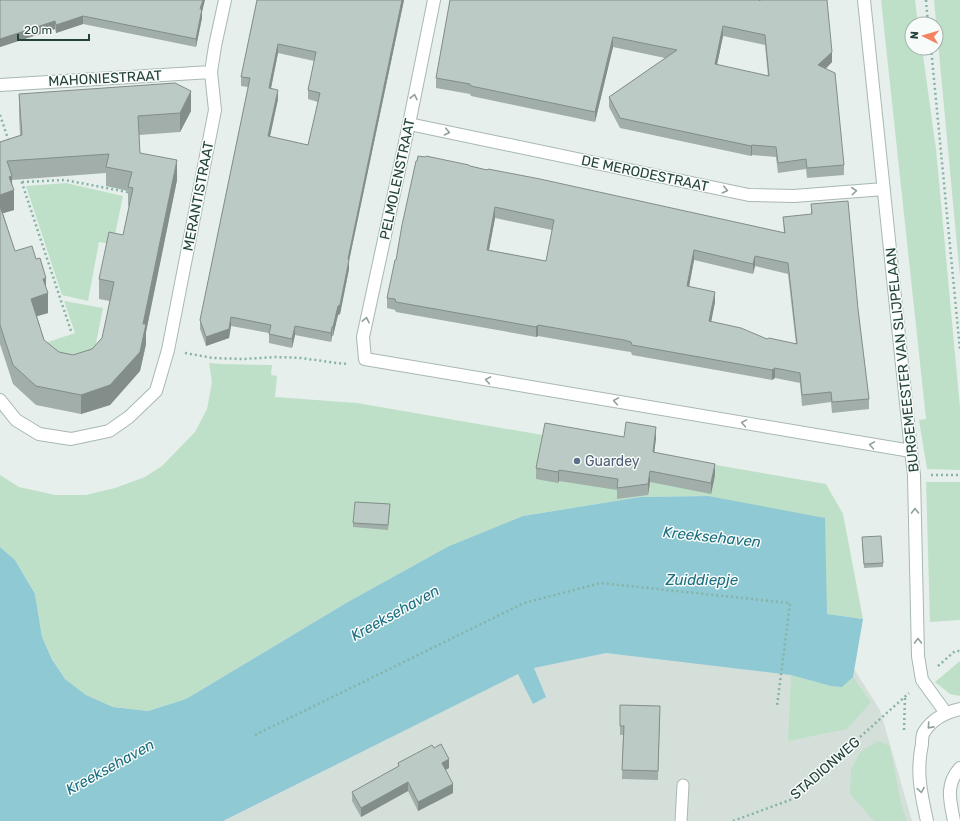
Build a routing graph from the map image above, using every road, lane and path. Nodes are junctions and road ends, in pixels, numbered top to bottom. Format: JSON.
{"nodes":[{"id":1,"x":225,"y":0,"type":"edge"},
{"id":2,"x":434,"y":0,"type":"edge"},
{"id":3,"x":864,"y":0,"type":"edge"},
{"id":4,"x":926,"y":0,"type":"edge"},
{"id":5,"x":927,"y":16,"type":"edge"},
{"id":6,"x":932,"y":56,"type":"edge"},
{"id":7,"x":211,"y":72,"type":"junction"},
{"id":8,"x":0,"y":84,"type":"edge"},
{"id":9,"x":0,"y":116,"type":"edge"},
{"id":10,"x":409,"y":124,"type":"junction"},
{"id":11,"x":10,"y":145,"type":"edge"},
{"id":12,"x":20,"y":175,"type":"edge"},
{"id":13,"x":22,"y":182,"type":"junction"},
{"id":14,"x":134,"y":188,"type":"edge"},
{"id":15,"x":884,"y":189,"type":"junction"},
{"id":16,"x":71,"y":331,"type":"dead end"},
{"id":17,"x":168,"y":350,"type":"junction"},
{"id":18,"x":960,"y":350,"type":"edge"},
{"id":19,"x":365,"y":359,"type":"junction"},
{"id":20,"x":0,"y":400,"type":"edge"},
{"id":21,"x":911,"y":451,"type":"junction"},
{"id":22,"x":948,"y":475,"type":"dead end"},
{"id":23,"x":960,"y":475,"type":"edge"},
{"id":24,"x":960,"y":650,"type":"edge"},
{"id":25,"x":922,"y":680,"type":"junction"},
{"id":26,"x":905,"y":697,"type":"dead end"},
{"id":27,"x":777,"y":706,"type":"dead end"},
{"id":28,"x":960,"y":708,"type":"edge"},
{"id":29,"x":946,"y":713,"type":"junction"},
{"id":30,"x":255,"y":735,"type":"dead end"},
{"id":31,"x":960,"y":768,"type":"edge"},
{"id":32,"x":683,"y":785,"type":"dead end"},
{"id":33,"x":682,"y":821,"type":"edge"},
{"id":34,"x":733,"y":821,"type":"edge"},
{"id":35,"x":927,"y":821,"type":"edge"},
{"id":36,"x":954,"y":821,"type":"edge"}],
"edges":[{"from":1,"to":7,"type":"street","name":"MERANTISTRAAT"},
{"from":10,"to":2,"type":"street","name":"PELMOLENSTRAAT","one_way":true},
{"from":3,"to":15,"type":"street","name":"BURGEMEESTER VAN SLIJPELAAN"},
{"from":4,"to":5,"type":"path"},
{"from":6,"to":18,"type":"path"},
{"from":7,"to":8,"type":"street","name":"MAHONIESTRAAT"},
{"from":7,"to":17,"type":"street","name":"MERANTISTRAAT"},
{"from":9,"to":11,"type":"path"},
{"from":10,"to":15,"type":"street","name":"DE MERODESTRAAT","one_way":true},
{"from":19,"to":10,"type":"street","name":"PELMOLENSTRAAT","one_way":true},
{"from":12,"to":13,"type":"path"},
{"from":13,"to":14,"type":"path"},
{"from":13,"to":16,"type":"path"},
{"from":15,"to":21,"type":"street","name":"BURGEMEESTER VAN SLIJPELAAN"},
{"from":17,"to":19,"type":"path"},
{"from":17,"to":20,"type":"street","name":"MERANTISTRAAT"},
{"from":21,"to":19,"type":"street","one_way":true},
{"from":25,"to":21,"type":"street","name":"BURGEMEESTER VAN SLIJPELAAN","one_way":true},
{"from":22,"to":23,"type":"path"},
{"from":24,"to":25,"type":"path"},
{"from":25,"to":29,"type":"street","name":"BURGEMEESTER VAN SLIJPELAAN"},
{"from":26,"to":34,"type":"path","name":"STADIONWEG"},
{"from":27,"to":30,"type":"path"},
{"from":28,"to":29,"type":"street"},
{"from":29,"to":35,"type":"street","one_way":true},
{"from":31,"to":36,"type":"street"},
{"from":32,"to":33,"type":"lane"}]}
